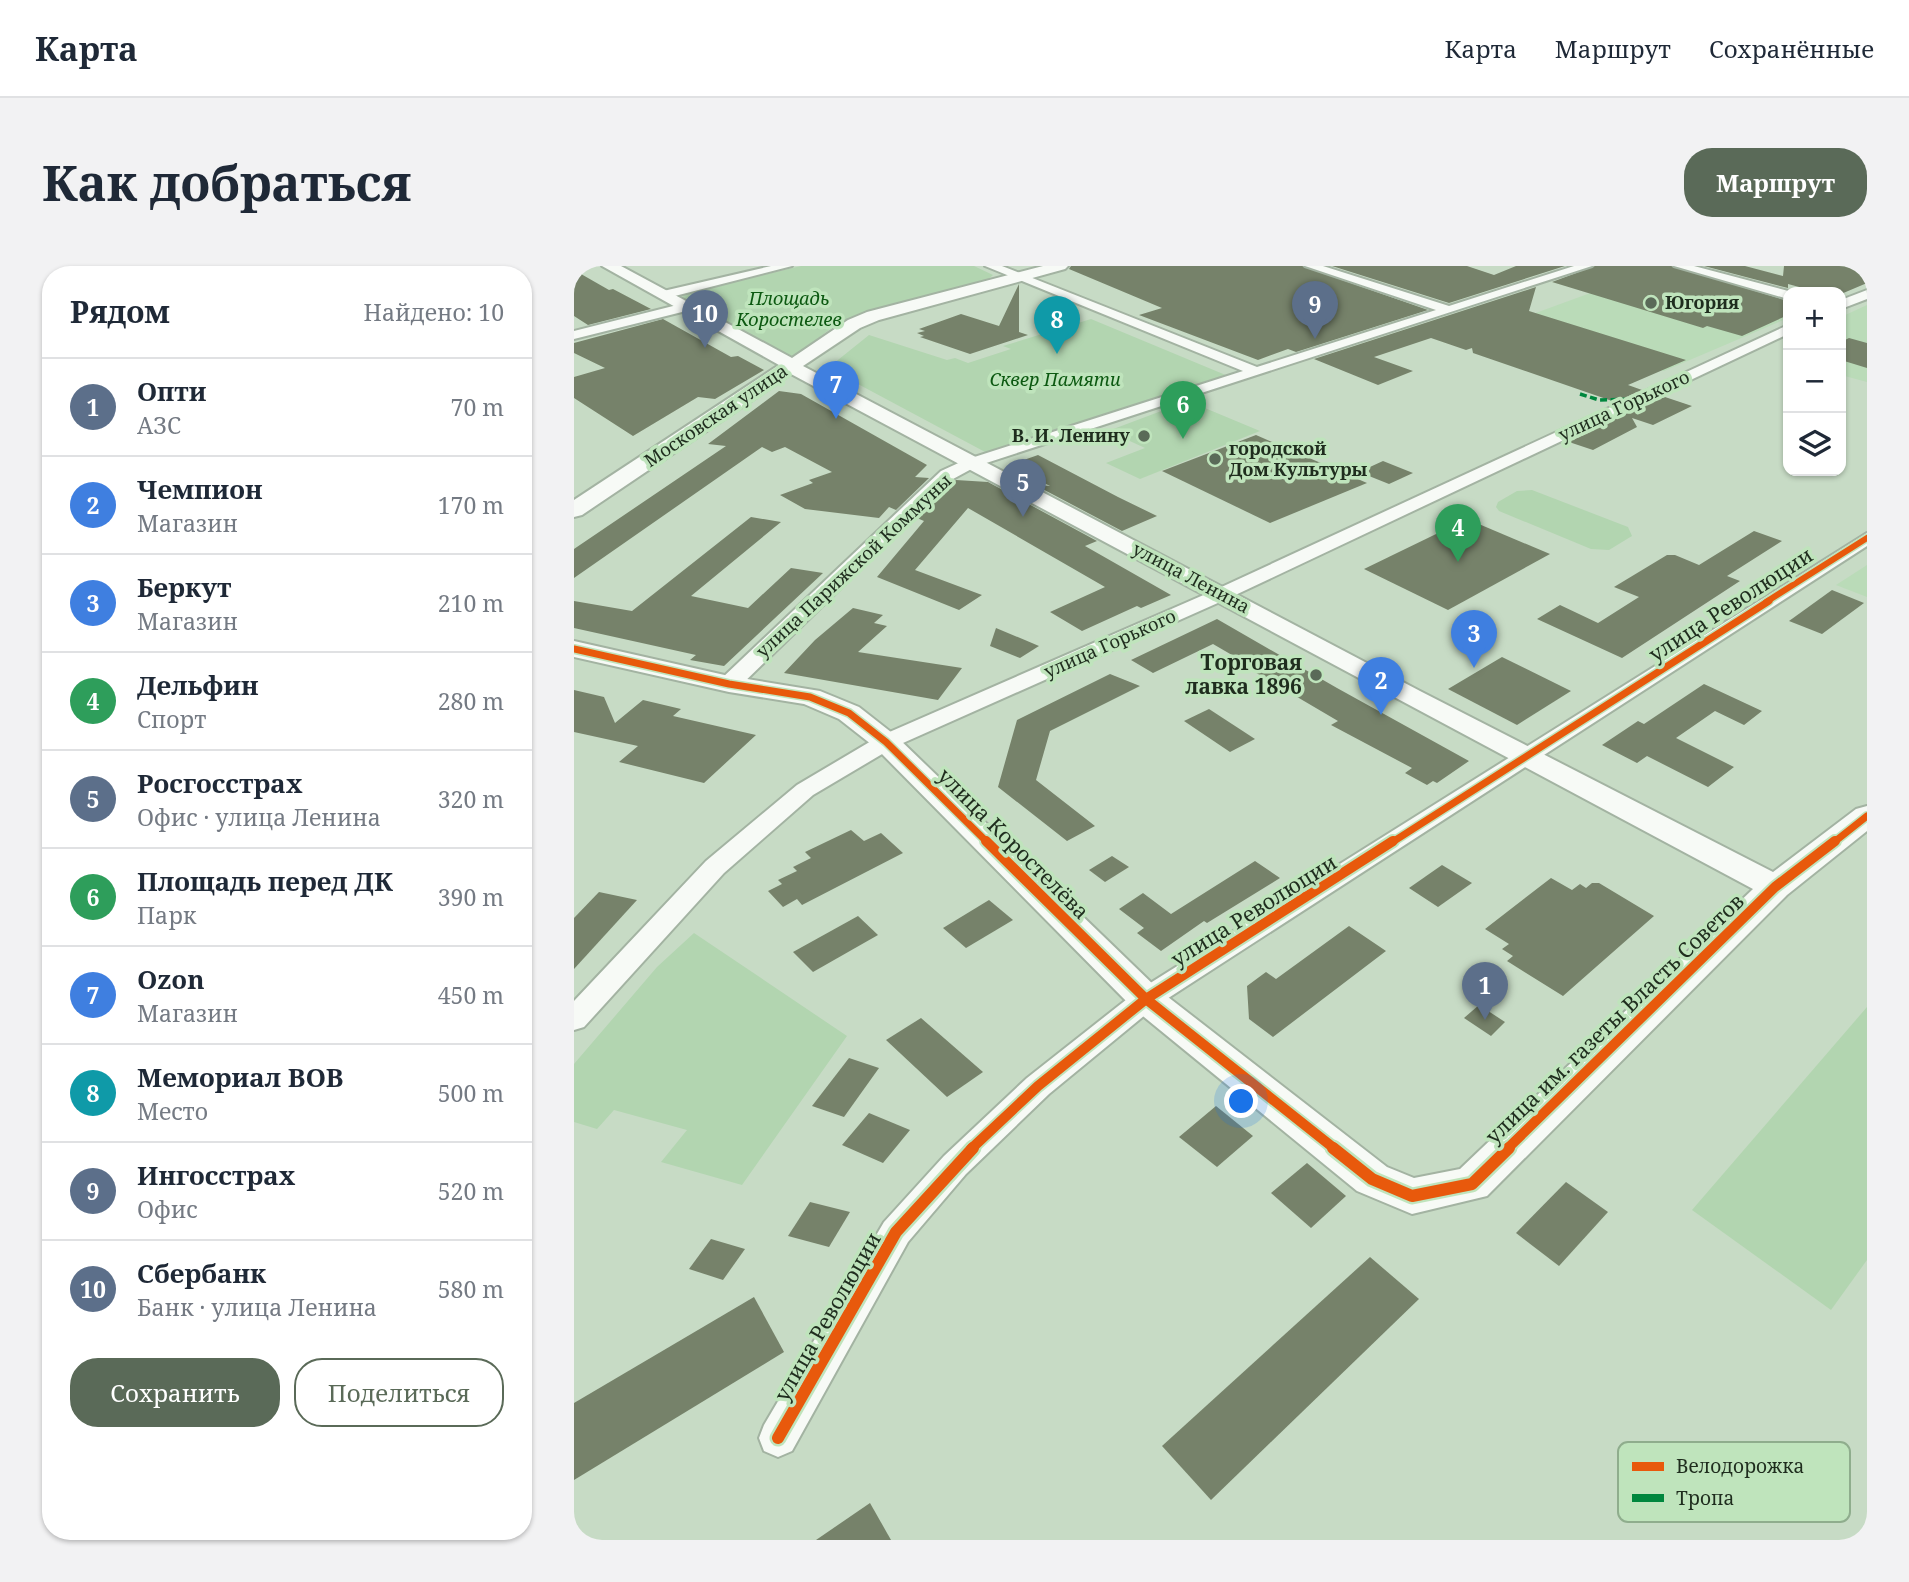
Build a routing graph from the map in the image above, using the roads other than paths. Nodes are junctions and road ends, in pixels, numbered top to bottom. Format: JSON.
{"nodes":[{"id":1,"x":610,"y":266,"type":"edge"},
{"id":2,"x":786,"y":266,"type":"edge"},
{"id":3,"x":991,"y":266,"type":"edge"},
{"id":4,"x":1060,"y":266,"type":"edge"},
{"id":5,"x":1311,"y":266,"type":"edge"},
{"id":6,"x":1586,"y":266,"type":"edge"},
{"id":7,"x":1680,"y":266,"type":"edge"},
{"id":8,"x":1016,"y":276,"type":"junction"},
{"id":9,"x":1783,"y":294,"type":"edge"},
{"id":10,"x":1867,"y":294,"type":"edge"},
{"id":11,"x":663,"y":295,"type":"junction"},
{"id":12,"x":1846,"y":303,"type":"edge"},
{"id":13,"x":685,"y":307,"type":"junction"},
{"id":14,"x":1449,"y":310,"type":"junction"},
{"id":15,"x":1783,"y":331,"type":"edge"},
{"id":16,"x":574,"y":335,"type":"edge"},
{"id":17,"x":793,"y":364,"type":"junction"},
{"id":18,"x":1255,"y":372,"type":"junction"},
{"id":19,"x":971,"y":463,"type":"junction"},
{"id":20,"x":574,"y":510,"type":"edge"},
{"id":21,"x":1867,"y":538,"type":"edge"},
{"id":22,"x":1222,"y":594,"type":"junction"},
{"id":23,"x":574,"y":649,"type":"edge"},
{"id":24,"x":729,"y":684,"type":"junction"},
{"id":25,"x":886,"y":742,"type":"junction"},
{"id":26,"x":1525,"y":759,"type":"junction"},
{"id":27,"x":1867,"y":816,"type":"edge"},
{"id":28,"x":1775,"y":887,"type":"junction"},
{"id":29,"x":1146,"y":999,"type":"junction"},
{"id":30,"x":574,"y":1019,"type":"edge"},
{"id":31,"x":1372,"y":1179,"type":"joint"},
{"id":32,"x":778,"y":1438,"type":"dead end"}],
"edges":[{"from":1,"to":11,"type":"street","name":"улица Ленина"},
{"from":2,"to":11,"type":"street"},
{"from":3,"to":8,"type":"street"},
{"from":4,"to":8,"type":"street","name":"Московская улица"},
{"from":5,"to":14,"type":"street"},
{"from":6,"to":14,"type":"street","name":"улица Парижской Коммуны"},
{"from":7,"to":9,"type":"street"},
{"from":8,"to":17,"type":"street","name":"Московская улица"},
{"from":8,"to":18,"type":"street"},
{"from":10,"to":12,"type":"street"},
{"from":11,"to":13,"type":"street","name":"улица Ленина"},
{"from":13,"to":16,"type":"street"},
{"from":13,"to":17,"type":"street","name":"улица Ленина"},
{"from":14,"to":18,"type":"street","name":"улица Парижской Коммуны"},
{"from":15,"to":22,"type":"street","name":"улица Горького"},
{"from":17,"to":19,"type":"street","name":"улица Ленина"},
{"from":17,"to":20,"type":"street","name":"Московская улица"},
{"from":18,"to":19,"type":"street","name":"улица Парижской Коммуны"},
{"from":19,"to":22,"type":"street","name":"улица Ленина"},
{"from":19,"to":24,"type":"street","name":"улица Парижской Коммуны"},
{"from":21,"to":26,"type":"street","name":"улица Революции"},
{"from":22,"to":25,"type":"street","name":"улица Горького"},
{"from":22,"to":26,"type":"street","name":"улица Ленина"},
{"from":23,"to":24,"type":"street","name":"улица Коростелёва"},
{"from":24,"to":25,"type":"street","name":"улица Коростелёва"},
{"from":25,"to":29,"type":"street","name":"улица Коростелёва"},
{"from":25,"to":30,"type":"street","name":"улица Горького"},
{"from":26,"to":28,"type":"street","name":"улица Ленина"},
{"from":26,"to":29,"type":"street","name":"улица Революции"},
{"from":27,"to":28,"type":"street","name":"улица им. газеты Власть Советов"},
{"from":28,"to":31,"type":"street","name":"улица им. газеты Власть Советов"},
{"from":29,"to":31,"type":"street","name":"улица Коростелёва"},
{"from":29,"to":32,"type":"street","name":"улица Революции"}]}
